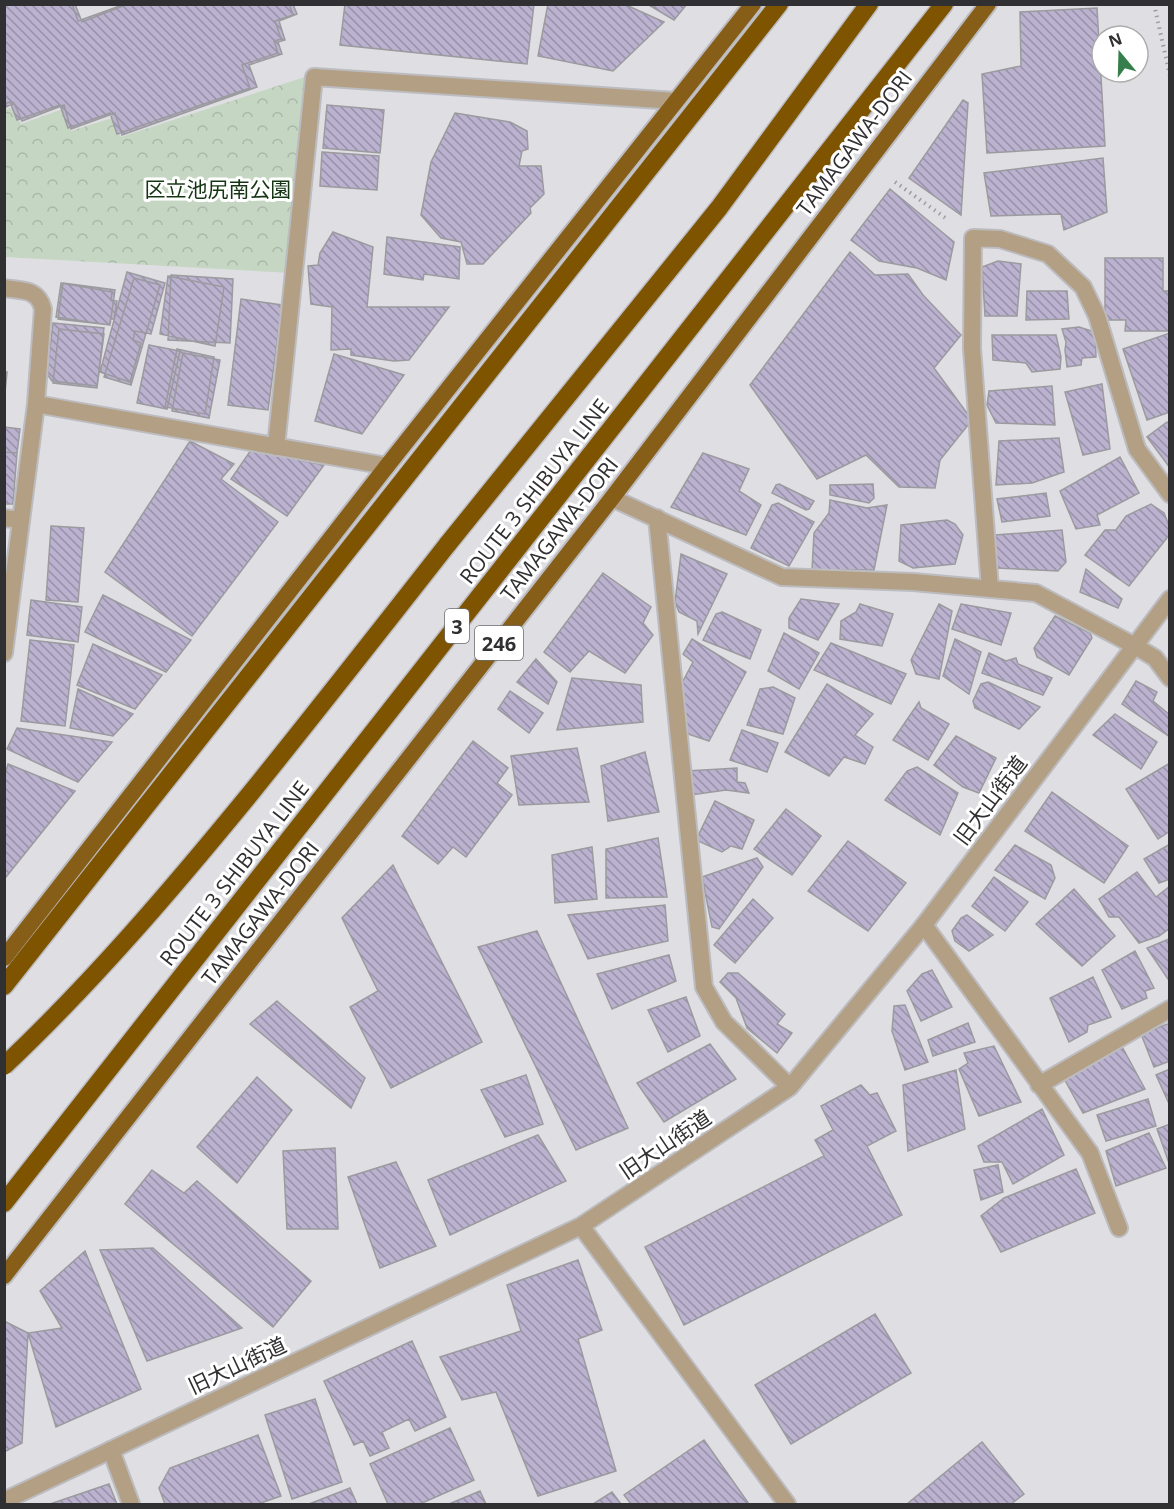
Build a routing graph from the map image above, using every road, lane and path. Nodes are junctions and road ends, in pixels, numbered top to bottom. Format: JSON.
{"nodes":[{"id":1,"x":779,"y":4,"type":"edge"},
{"id":2,"x":869,"y":4,"type":"edge"},
{"id":3,"x":938,"y":4,"type":"edge"},
{"id":4,"x":944,"y":4,"type":"edge"},
{"id":5,"x":988,"y":4,"type":"edge"},
{"id":6,"x":1154,"y":4,"type":"edge"},
{"id":7,"x":751,"y":5,"type":"edge"},
{"id":8,"x":910,"y":48,"type":"junction"},
{"id":9,"x":1170,"y":76,"type":"edge"},
{"id":10,"x":676,"y":101,"type":"junction"},
{"id":11,"x":887,"y":176,"type":"dead end"},
{"id":12,"x":973,"y":238,"type":"junction"},
{"id":13,"x":4,"y":288,"type":"edge"},
{"id":14,"x":36,"y":404,"type":"junction"},
{"id":15,"x":276,"y":447,"type":"junction"},
{"id":16,"x":387,"y":466,"type":"junction"},
{"id":17,"x":1170,"y":494,"type":"edge"},
{"id":18,"x":612,"y":498,"type":"junction"},
{"id":19,"x":657,"y":518,"type":"junction"},
{"id":20,"x":13,"y":519,"type":"edge"},
{"id":21,"x":990,"y":590,"type":"junction"},
{"id":22,"x":1170,"y":599,"type":"edge"},
{"id":23,"x":1135,"y":646,"type":"junction"},
{"id":24,"x":4,"y":653,"type":"edge"},
{"id":25,"x":1170,"y":678,"type":"edge"},
{"id":26,"x":924,"y":925,"type":"junction"},
{"id":27,"x":5,"y":957,"type":"edge"},
{"id":28,"x":4,"y":986,"type":"edge"},
{"id":29,"x":1170,"y":1009,"type":"edge"},
{"id":30,"x":4,"y":1066,"type":"edge"},
{"id":31,"x":1039,"y":1085,"type":"junction"},
{"id":32,"x":790,"y":1087,"type":"junction"},
{"id":33,"x":4,"y":1203,"type":"edge"},
{"id":34,"x":581,"y":1226,"type":"junction"},
{"id":35,"x":1119,"y":1228,"type":"dead end"},
{"id":36,"x":4,"y":1276,"type":"edge"},
{"id":37,"x":111,"y":1450,"type":"junction"},
{"id":38,"x":4,"y":1501,"type":"edge"},
{"id":39,"x":131,"y":1504,"type":"edge"},
{"id":40,"x":787,"y":1504,"type":"edge"}],
"edges":[{"from":1,"to":28,"type":"highway"},
{"from":2,"to":30,"type":"highway","bridge":true},
{"from":3,"to":8,"type":"highway"},
{"from":4,"to":8,"type":"highway","name":"ROUTE 3 SHIBUYA LINE","number":"3"},
{"from":5,"to":18,"type":"highway","name":"TAMAGAWA-DORI","number":"246"},
{"from":6,"to":9,"type":"path"},
{"from":7,"to":10,"type":"highway"},
{"from":8,"to":33,"type":"highway","name":"ROUTE 3 SHIBUYA LINE","number":"3"},
{"from":10,"to":15,"type":"street"},
{"from":10,"to":16,"type":"highway"},
{"from":11,"to":12,"type":"path"},
{"from":12,"to":17,"type":"street"},
{"from":12,"to":21,"type":"street"},
{"from":13,"to":14,"type":"street"},
{"from":14,"to":15,"type":"street"},
{"from":14,"to":20,"type":"street"},
{"from":15,"to":16,"type":"street"},
{"from":16,"to":27,"type":"highway"},
{"from":18,"to":19,"type":"street"},
{"from":18,"to":36,"type":"highway","name":"TAMAGAWA-DORI","number":"246"},
{"from":19,"to":21,"type":"street"},
{"from":19,"to":32,"type":"street"},
{"from":20,"to":24,"type":"street"},
{"from":21,"to":23,"type":"street"},
{"from":22,"to":23,"type":"street","name":"旧大山街道"},
{"from":23,"to":25,"type":"street"},
{"from":23,"to":26,"type":"street","name":"旧大山街道"},
{"from":26,"to":31,"type":"street"},
{"from":26,"to":32,"type":"street","name":"旧大山街道"},
{"from":29,"to":31,"type":"street"},
{"from":31,"to":35,"type":"street"},
{"from":32,"to":34,"type":"street","name":"旧大山街道"},
{"from":34,"to":37,"type":"street","name":"旧大山街道"},
{"from":34,"to":40,"type":"street"},
{"from":37,"to":38,"type":"street","name":"旧大山街道"},
{"from":37,"to":39,"type":"street"}]}
